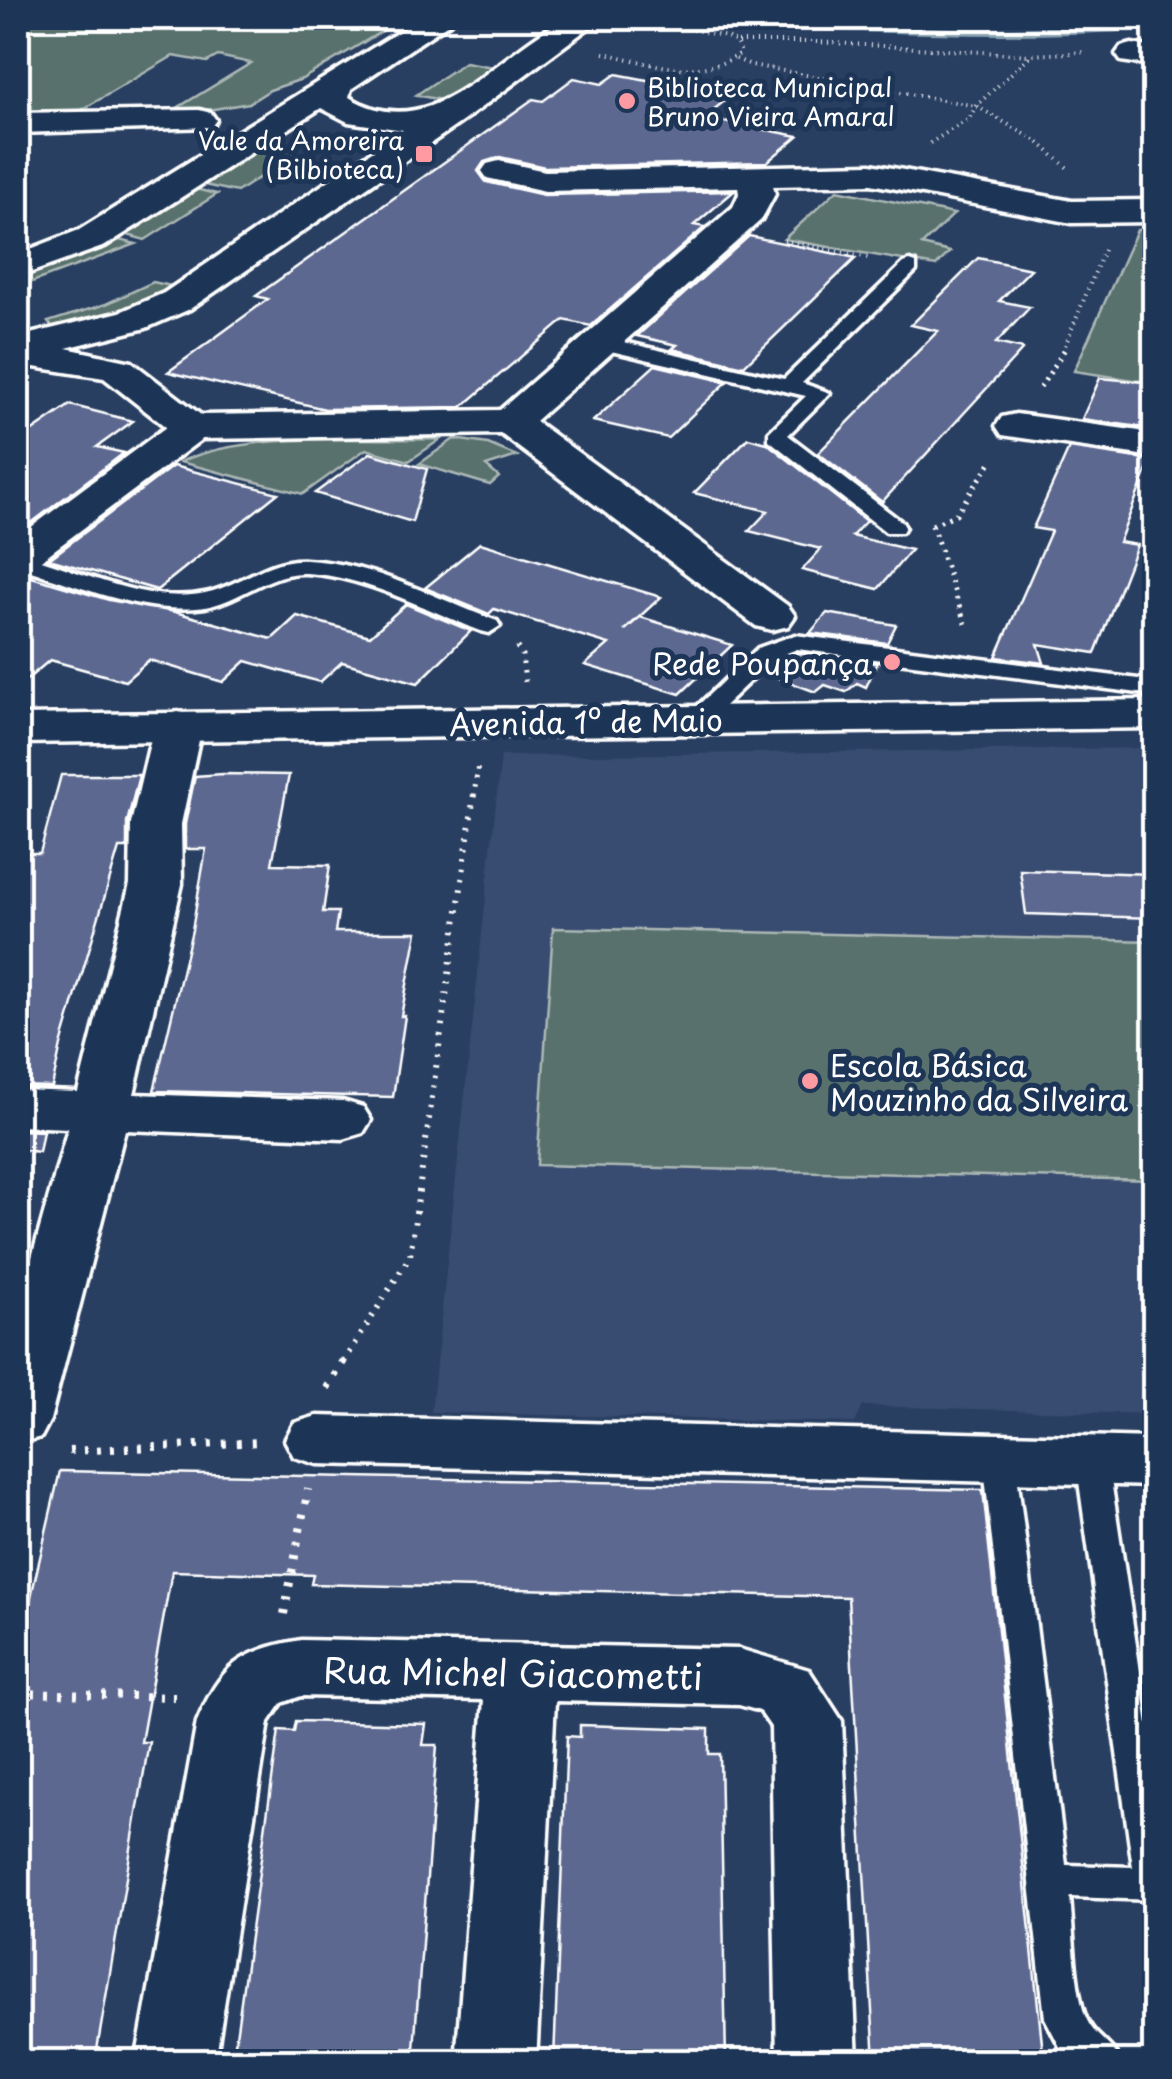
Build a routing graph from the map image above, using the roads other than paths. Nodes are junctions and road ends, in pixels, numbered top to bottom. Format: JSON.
{"nodes":[{"id":1,"x":442,"y":18,"type":"edge"},
{"id":2,"x":587,"y":18,"type":"edge"},
{"id":3,"x":340,"y":82,"type":"junction"},
{"id":4,"x":451,"y":114,"type":"junction"},
{"id":5,"x":200,"y":120,"type":"dead end"},
{"id":6,"x":18,"y":123,"type":"edge"},
{"id":7,"x":259,"y":134,"type":"junction"},
{"id":8,"x":378,"y":165,"type":"junction"},
{"id":9,"x":499,"y":172,"type":"dead end"},
{"id":10,"x":753,"y":176,"type":"junction"},
{"id":11,"x":1154,"y":211,"type":"edge"},
{"id":12,"x":18,"y":266,"type":"edge"},
{"id":13,"x":910,"y":266,"type":"dead end"},
{"id":14,"x":177,"y":301,"type":"junction"},
{"id":15,"x":602,"y":343,"type":"junction"},
{"id":16,"x":18,"y":353,"type":"edge"},
{"id":17,"x":118,"y":370,"type":"junction"},
{"id":18,"x":788,"y":386,"type":"junction"},
{"id":19,"x":510,"y":422,"type":"junction"},
{"id":20,"x":1016,"y":426,"type":"road end"},
{"id":21,"x":192,"y":427,"type":"junction"},
{"id":22,"x":1154,"y":445,"type":"edge"},
{"id":23,"x":894,"y":527,"type":"dead end"},
{"id":24,"x":18,"y":558,"type":"edge"},
{"id":25,"x":772,"y":616,"type":"dead end"},
{"id":26,"x":489,"y":626,"type":"dead end"},
{"id":27,"x":1154,"y":688,"type":"edge"},
{"id":28,"x":1154,"y":714,"type":"edge"},
{"id":29,"x":696,"y":720,"type":"junction"},
{"id":30,"x":178,"y":726,"type":"junction"},
{"id":31,"x":18,"y":729,"type":"edge"},
{"id":32,"x":18,"y":1108,"type":"edge"},
{"id":33,"x":102,"y":1111,"type":"junction"},
{"id":34,"x":343,"y":1120,"type":"dead end"},
{"id":35,"x":38,"y":1436,"type":"edge"},
{"id":36,"x":317,"y":1440,"type":"road end"},
{"id":37,"x":998,"y":1458,"type":"junction"},
{"id":38,"x":1092,"y":1460,"type":"junction"},
{"id":39,"x":1154,"y":1462,"type":"edge"},
{"id":40,"x":521,"y":1674,"type":"junction"},
{"id":41,"x":1048,"y":1880,"type":"junction"},
{"id":42,"x":1154,"y":1884,"type":"edge"},
{"id":43,"x":175,"y":2062,"type":"edge"},
{"id":44,"x":496,"y":2062,"type":"edge"},
{"id":45,"x":817,"y":2062,"type":"edge"},
{"id":46,"x":1100,"y":2062,"type":"edge"}],
"edges":[{"from":1,"to":3,"type":"street"},
{"from":2,"to":4,"type":"street"},
{"from":3,"to":4,"type":"street"},
{"from":3,"to":7,"type":"street"},
{"from":4,"to":8,"type":"street"},
{"from":5,"to":6,"type":"street"},
{"from":7,"to":8,"type":"street"},
{"from":7,"to":12,"type":"street"},
{"from":8,"to":14,"type":"street"},
{"from":9,"to":10,"type":"street"},
{"from":10,"to":11,"type":"street"},
{"from":10,"to":15,"type":"street"},
{"from":13,"to":18,"type":"lane"},
{"from":14,"to":16,"type":"street"},
{"from":14,"to":17,"type":"street"},
{"from":15,"to":18,"type":"lane"},
{"from":15,"to":19,"type":"street"},
{"from":16,"to":17,"type":"street"},
{"from":17,"to":21,"type":"street"},
{"from":18,"to":23,"type":"lane"},
{"from":19,"to":21,"type":"street"},
{"from":19,"to":25,"type":"street"},
{"from":20,"to":22,"type":"street"},
{"from":21,"to":24,"type":"street"},
{"from":24,"to":26,"type":"lane"},
{"from":27,"to":29,"type":"lane"},
{"from":28,"to":29,"type":"street","name":"Avenida 1º de Maio"},
{"from":29,"to":30,"type":"street","name":"Avenida 1º de Maio"},
{"from":30,"to":31,"type":"street","name":"Avenida 1º de Maio"},
{"from":30,"to":33,"type":"street"},
{"from":32,"to":33,"type":"street"},
{"from":33,"to":34,"type":"street"},
{"from":33,"to":35,"type":"street"},
{"from":36,"to":37,"type":"street"},
{"from":37,"to":38,"type":"street"},
{"from":37,"to":41,"type":"lane"},
{"from":38,"to":39,"type":"street"},
{"from":38,"to":42,"type":"lane"},
{"from":40,"to":43,"type":"street","name":"Rua Michel Giacometti"},
{"from":40,"to":44,"type":"street"},
{"from":40,"to":45,"type":"street","name":"Rua Michel Giacometti"},
{"from":41,"to":42,"type":"lane"},
{"from":41,"to":46,"type":"lane"}]}
